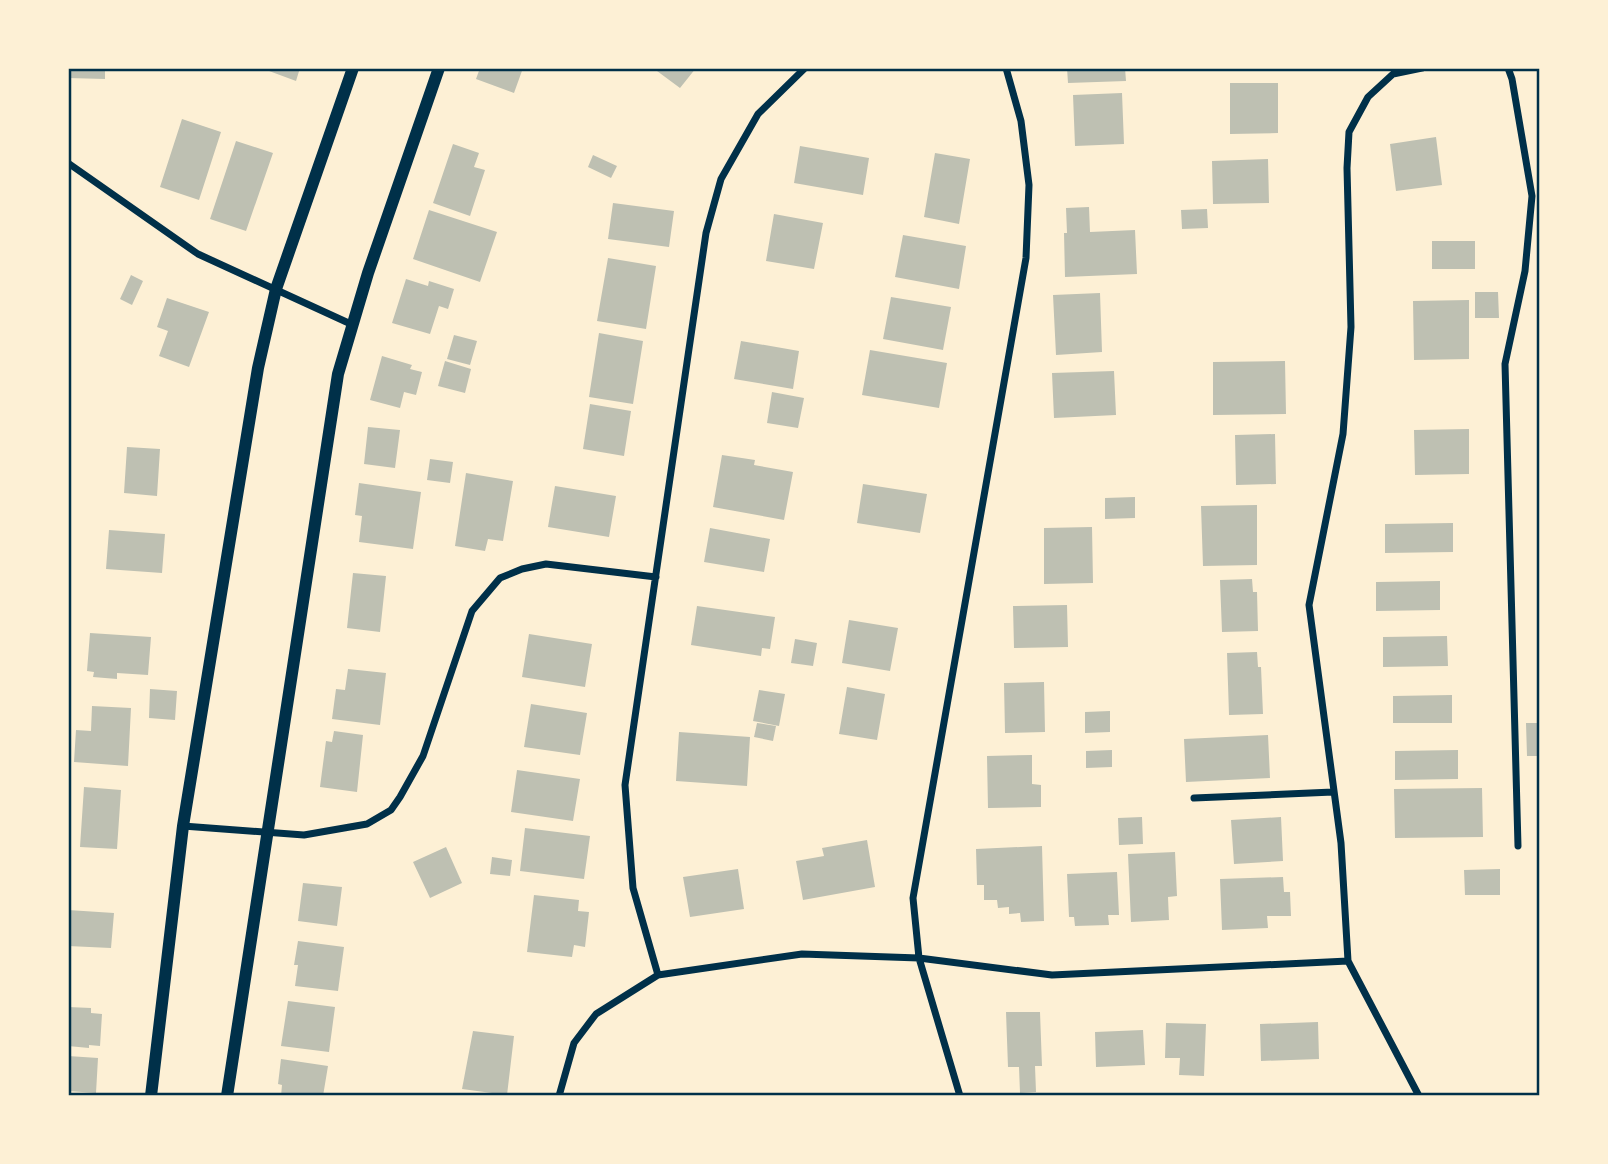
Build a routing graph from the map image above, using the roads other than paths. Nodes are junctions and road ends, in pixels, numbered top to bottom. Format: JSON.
{"nodes":[{"id":1,"x":353,"y":68,"type":"edge"},
{"id":2,"x":439,"y":68,"type":"edge"},
{"id":3,"x":805,"y":68,"type":"edge"},
{"id":4,"x":1006,"y":68,"type":"edge"},
{"id":5,"x":1422,"y":68,"type":"edge"},
{"id":6,"x":1508,"y":68,"type":"edge"},
{"id":7,"x":68,"y":163,"type":"edge"},
{"id":8,"x":276,"y":289,"type":"junction"},
{"id":9,"x":353,"y":325,"type":"junction"},
{"id":10,"x":656,"y":577,"type":"junction"},
{"id":11,"x":1333,"y":792,"type":"junction"},
{"id":12,"x":1194,"y":798,"type":"dead end"},
{"id":13,"x":183,"y":826,"type":"junction"},
{"id":14,"x":266,"y":831,"type":"junction"},
{"id":15,"x":1518,"y":846,"type":"dead end"},
{"id":16,"x":919,"y":958,"type":"junction"},
{"id":17,"x":1348,"y":961,"type":"junction"},
{"id":18,"x":658,"y":975,"type":"junction"},
{"id":19,"x":150,"y":1096,"type":"edge"},
{"id":20,"x":227,"y":1096,"type":"edge"},
{"id":21,"x":559,"y":1096,"type":"edge"},
{"id":22,"x":960,"y":1096,"type":"edge"},
{"id":23,"x":1419,"y":1096,"type":"edge"}],
"edges":[{"from":1,"to":8,"type":"street"},
{"from":2,"to":9,"type":"street"},
{"from":3,"to":10,"type":"street"},
{"from":4,"to":16,"type":"street"},
{"from":5,"to":11,"type":"street"},
{"from":6,"to":15,"type":"street"},
{"from":7,"to":8,"type":"street"},
{"from":8,"to":9,"type":"street"},
{"from":8,"to":13,"type":"street"},
{"from":9,"to":14,"type":"street"},
{"from":10,"to":14,"type":"street"},
{"from":10,"to":18,"type":"street"},
{"from":11,"to":12,"type":"street"},
{"from":11,"to":17,"type":"street"},
{"from":13,"to":14,"type":"street"},
{"from":13,"to":19,"type":"street"},
{"from":14,"to":20,"type":"street"},
{"from":16,"to":17,"type":"street"},
{"from":16,"to":18,"type":"street"},
{"from":16,"to":22,"type":"street"},
{"from":17,"to":23,"type":"street"},
{"from":18,"to":21,"type":"street"}]}
